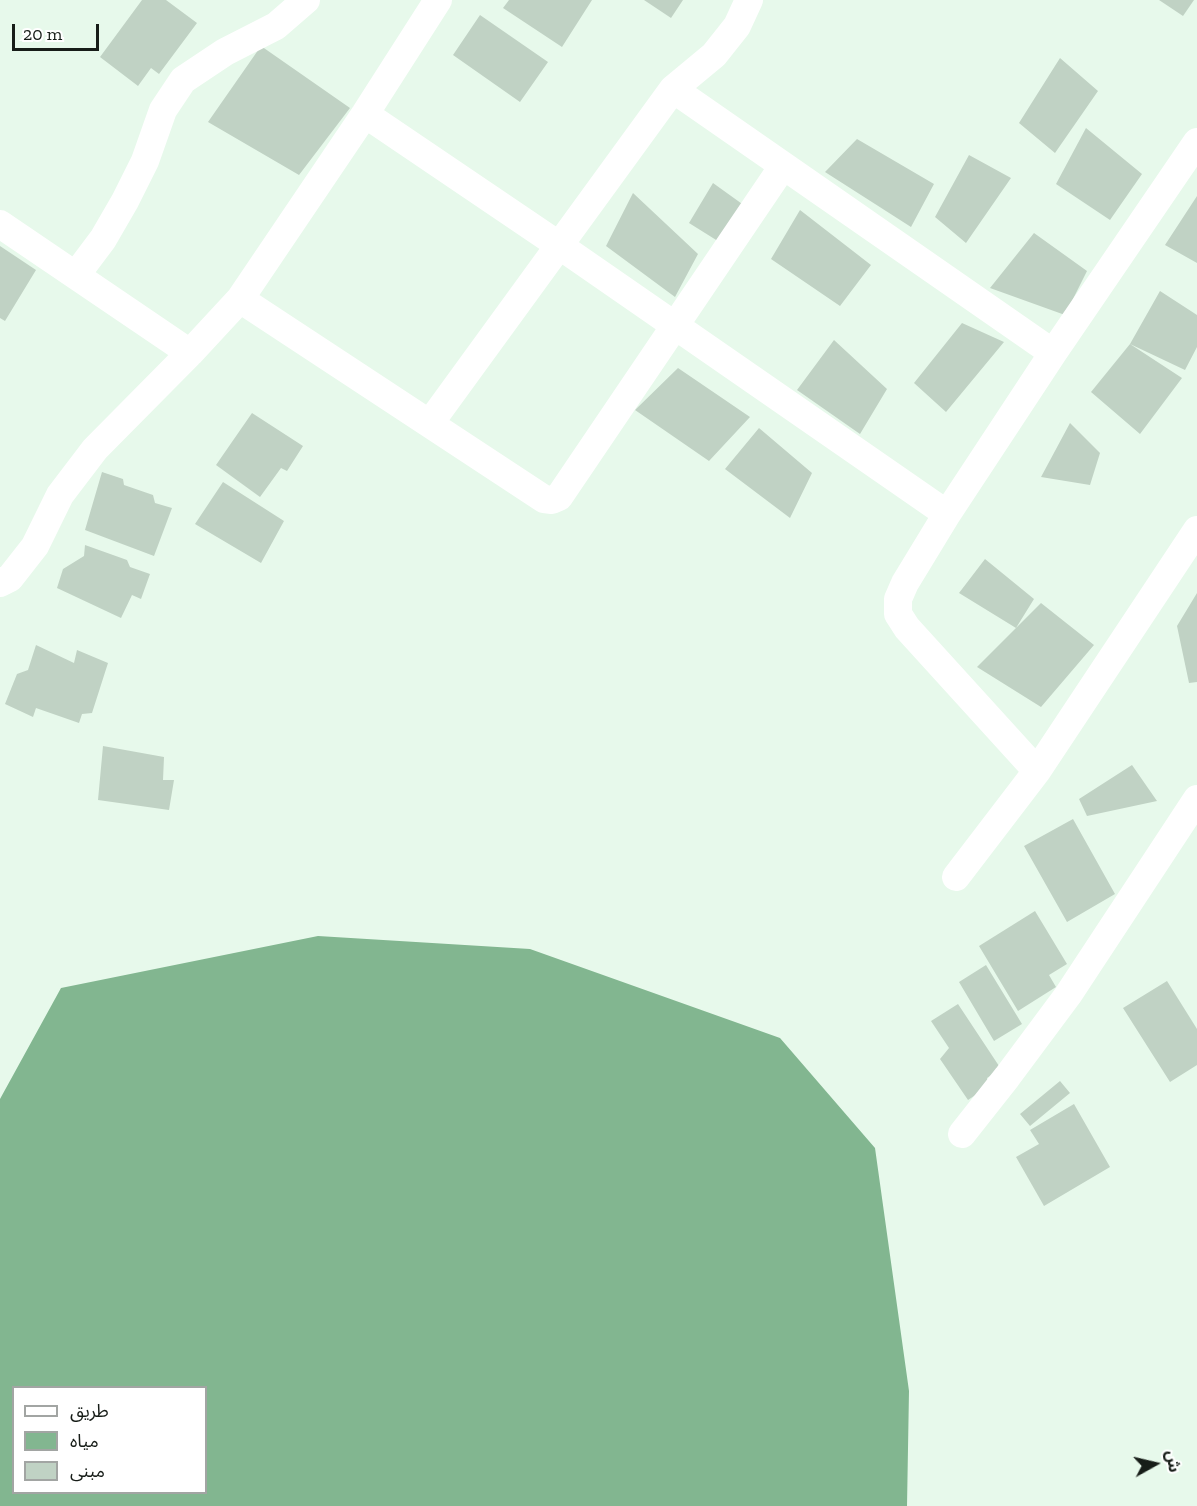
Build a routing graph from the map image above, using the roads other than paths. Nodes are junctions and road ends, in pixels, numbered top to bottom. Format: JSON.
{"nodes":[{"id":1,"x":306,"y":0,"type":"edge"},
{"id":2,"x":438,"y":0,"type":"edge"},
{"id":3,"x":749,"y":0,"type":"edge"},
{"id":4,"x":673,"y":89,"type":"junction"},
{"id":5,"x":365,"y":114,"type":"junction"},
{"id":6,"x":1197,"y":142,"type":"edge"},
{"id":7,"x":783,"y":166,"type":"junction"},
{"id":8,"x":0,"y":224,"type":"edge"},
{"id":9,"x":560,"y":246,"type":"junction"},
{"id":10,"x":76,"y":275,"type":"junction"},
{"id":11,"x":240,"y":299,"type":"junction"},
{"id":12,"x":676,"y":326,"type":"junction"},
{"id":13,"x":190,"y":353,"type":"junction"},
{"id":14,"x":1053,"y":353,"type":"junction"},
{"id":15,"x":430,"y":423,"type":"junction"},
{"id":16,"x":947,"y":514,"type":"junction"},
{"id":17,"x":1197,"y":530,"type":"edge"},
{"id":18,"x":0,"y":583,"type":"edge"},
{"id":19,"x":1037,"y":771,"type":"junction"},
{"id":20,"x":1197,"y":800,"type":"edge"},
{"id":21,"x":956,"y":877,"type":"dead end"},
{"id":22,"x":962,"y":1134,"type":"dead end"}],
"edges":[{"from":1,"to":10,"type":"street"},
{"from":2,"to":5,"type":"street"},
{"from":3,"to":4,"type":"street"},
{"from":4,"to":7,"type":"street"},
{"from":4,"to":9,"type":"street"},
{"from":5,"to":9,"type":"street"},
{"from":5,"to":11,"type":"street"},
{"from":6,"to":14,"type":"street"},
{"from":7,"to":12,"type":"street"},
{"from":7,"to":14,"type":"street"},
{"from":8,"to":10,"type":"street"},
{"from":9,"to":12,"type":"street"},
{"from":9,"to":15,"type":"street"},
{"from":10,"to":13,"type":"street"},
{"from":11,"to":13,"type":"street"},
{"from":11,"to":15,"type":"street"},
{"from":12,"to":15,"type":"street"},
{"from":12,"to":16,"type":"street"},
{"from":13,"to":18,"type":"street"},
{"from":14,"to":16,"type":"street"},
{"from":16,"to":19,"type":"street"},
{"from":17,"to":19,"type":"street"},
{"from":19,"to":21,"type":"street"},
{"from":20,"to":22,"type":"street"}]}
